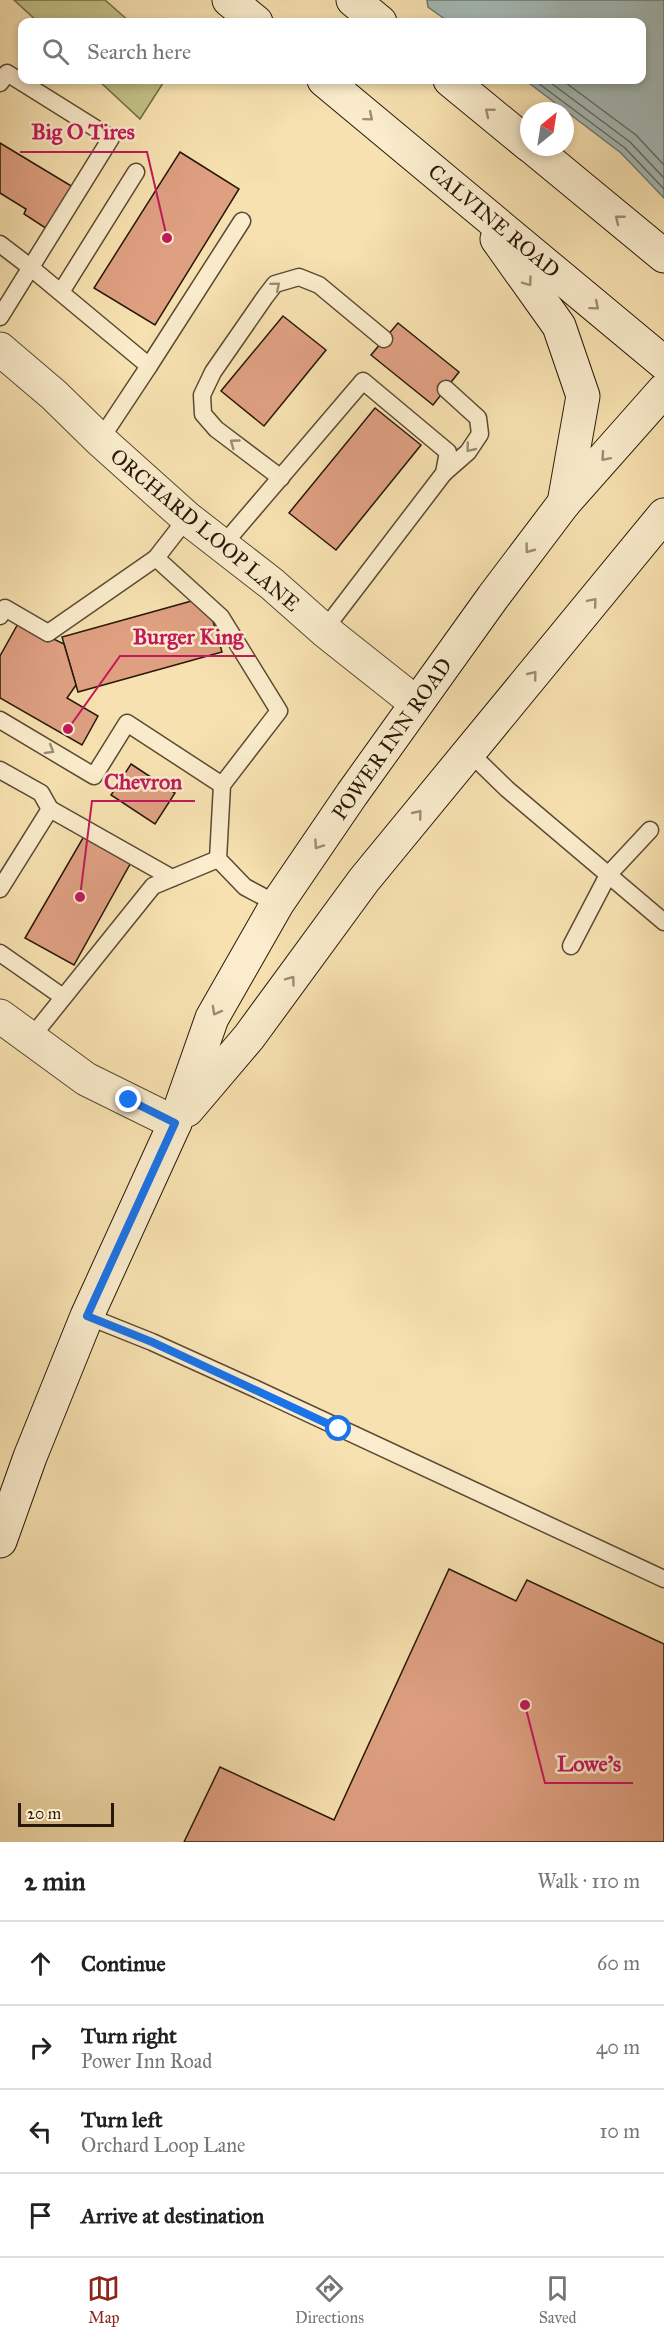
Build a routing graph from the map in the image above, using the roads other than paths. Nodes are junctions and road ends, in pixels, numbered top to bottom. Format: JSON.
{"nodes":[{"id":1,"x":228,"y":0,"type":"edge"},
{"id":2,"x":353,"y":0,"type":"edge"},
{"id":3,"x":250,"y":18,"type":"edge"},
{"id":4,"x":375,"y":18,"type":"edge"},
{"id":5,"x":18,"y":80,"type":"edge"},
{"id":6,"x":0,"y":83,"type":"edge"},
{"id":7,"x":25,"y":84,"type":"edge"},
{"id":8,"x":329,"y":84,"type":"edge"},
{"id":9,"x":455,"y":84,"type":"edge"},
{"id":10,"x":520,"y":138,"type":"edge"},
{"id":11,"x":542,"y":156,"type":"edge"},
{"id":12,"x":136,"y":172,"type":"dead end"},
{"id":13,"x":469,"y":201,"type":"junction"},
{"id":14,"x":242,"y":221,"type":"dead end"},
{"id":15,"x":0,"y":244,"type":"edge"},
{"id":16,"x":664,"y":256,"type":"edge"},
{"id":17,"x":30,"y":267,"type":"junction"},
{"id":18,"x":61,"y":292,"type":"junction"},
{"id":19,"x":0,"y":317,"type":"edge"},
{"id":20,"x":384,"y":339,"type":"dead end"},
{"id":21,"x":0,"y":349,"type":"edge"},
{"id":22,"x":664,"y":363,"type":"edge"},
{"id":23,"x":149,"y":366,"type":"junction"},
{"id":24,"x":446,"y":389,"type":"dead end"},
{"id":25,"x":664,"y":390,"type":"edge"},
{"id":26,"x":100,"y":440,"type":"junction"},
{"id":27,"x":444,"y":473,"type":"junction"},
{"id":28,"x":281,"y":478,"type":"junction"},
{"id":29,"x":564,"y":503,"type":"junction"},
{"id":30,"x":664,"y":515,"type":"edge"},
{"id":31,"x":187,"y":518,"type":"junction"},
{"id":32,"x":222,"y":546,"type":"junction"},
{"id":33,"x":156,"y":558,"type":"junction"},
{"id":34,"x":0,"y":616,"type":"edge"},
{"id":35,"x":324,"y":630,"type":"junction"},
{"id":36,"x":417,"y":704,"type":"junction"},
{"id":37,"x":0,"y":720,"type":"edge"},
{"id":38,"x":469,"y":752,"type":"junction"},
{"id":39,"x":0,"y":770,"type":"edge"},
{"id":40,"x":222,"y":785,"type":"junction"},
{"id":41,"x":50,"y":809,"type":"junction"},
{"id":42,"x":650,"y":830,"type":"dead end"},
{"id":43,"x":218,"y":859,"type":"junction"},
{"id":44,"x":608,"y":875,"type":"junction"},
{"id":45,"x":172,"y":878,"type":"junction"},
{"id":46,"x":0,"y":889,"type":"edge"},
{"id":47,"x":277,"y":904,"type":"junction"},
{"id":48,"x":664,"y":922,"type":"edge"},
{"id":49,"x":571,"y":946,"type":"dead end"},
{"id":50,"x":0,"y":953,"type":"edge"},
{"id":51,"x":63,"y":997,"type":"junction"},
{"id":52,"x":0,"y":1016,"type":"edge"},
{"id":53,"x":30,"y":1039,"type":"junction"},
{"id":54,"x":175,"y":1123,"type":"junction"},
{"id":55,"x":87,"y":1316,"type":"junction"},
{"id":56,"x":0,"y":1541,"type":"edge"},
{"id":57,"x":664,"y":1579,"type":"edge"}],
"edges":[{"from":1,"to":3,"type":"main road"},
{"from":2,"to":4,"type":"main road"},
{"from":5,"to":6,"type":"lane"},
{"from":7,"to":17,"type":"lane"},
{"from":8,"to":13,"type":"main road","name":"CALVINE ROAD","one_way":true},
{"from":10,"to":9,"type":"main road","one_way":true},
{"from":16,"to":11,"type":"main road","one_way":true},
{"from":12,"to":18,"type":"lane"},
{"from":13,"to":22,"type":"main road","name":"CALVINE ROAD","one_way":true},
{"from":13,"to":29,"type":"main road","one_way":true},
{"from":14,"to":23,"type":"lane"},
{"from":15,"to":17,"type":"lane"},
{"from":17,"to":18,"type":"lane"},
{"from":17,"to":19,"type":"lane"},
{"from":18,"to":23,"type":"lane"},
{"from":28,"to":20,"type":"lane","one_way":true},
{"from":21,"to":26,"type":"main road","name":"ORCHARD LOOP LANE"},
{"from":23,"to":26,"type":"lane"},
{"from":24,"to":27,"type":"lane","one_way":true},
{"from":25,"to":29,"type":"main road","name":"POWER INN ROAD","one_way":true},
{"from":26,"to":31,"type":"main road","name":"ORCHARD LOOP LANE"},
{"from":27,"to":28,"type":"lane"},
{"from":27,"to":35,"type":"lane"},
{"from":28,"to":32,"type":"lane"},
{"from":29,"to":36,"type":"main road","name":"POWER INN ROAD","one_way":true},
{"from":38,"to":30,"type":"main road","name":"POWER INN ROAD","one_way":true},
{"from":31,"to":32,"type":"main road","name":"ORCHARD LOOP LANE"},
{"from":31,"to":33,"type":"lane"},
{"from":32,"to":35,"type":"main road","name":"ORCHARD LOOP LANE"},
{"from":33,"to":34,"type":"lane"},
{"from":33,"to":40,"type":"lane"},
{"from":35,"to":36,"type":"main road","name":"ORCHARD LOOP LANE"},
{"from":36,"to":47,"type":"main road","name":"POWER INN ROAD","one_way":true},
{"from":37,"to":40,"type":"lane","one_way":true},
{"from":38,"to":44,"type":"lane"},
{"from":54,"to":38,"type":"main road","name":"POWER INN ROAD","one_way":true},
{"from":39,"to":41,"type":"lane"},
{"from":40,"to":43,"type":"lane"},
{"from":41,"to":45,"type":"lane"},
{"from":41,"to":46,"type":"lane"},
{"from":42,"to":44,"type":"lane"},
{"from":43,"to":45,"type":"lane"},
{"from":43,"to":47,"type":"lane"},
{"from":44,"to":48,"type":"lane"},
{"from":44,"to":49,"type":"lane"},
{"from":45,"to":51,"type":"lane"},
{"from":47,"to":54,"type":"main road","name":"POWER INN ROAD","one_way":true},
{"from":50,"to":51,"type":"lane"},
{"from":51,"to":53,"type":"lane"},
{"from":52,"to":53,"type":"main road"},
{"from":53,"to":54,"type":"main road"},
{"from":54,"to":55,"type":"main road","name":"POWER INN ROAD"},
{"from":55,"to":56,"type":"main road","name":"POWER INN ROAD"},
{"from":55,"to":57,"type":"lane"}]}
